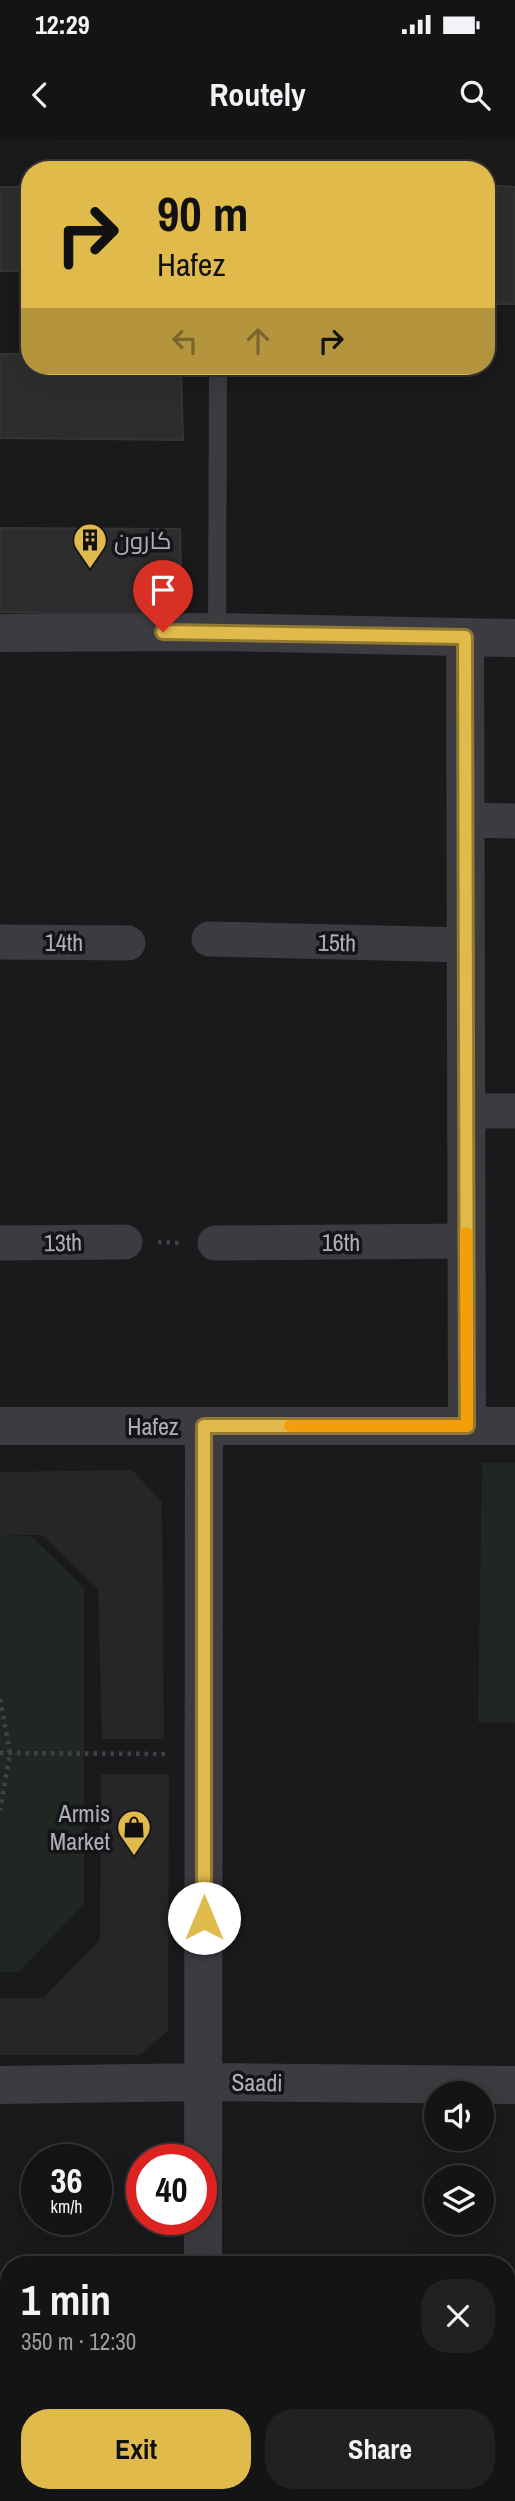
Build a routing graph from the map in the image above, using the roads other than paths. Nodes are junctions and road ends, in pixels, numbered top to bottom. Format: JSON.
{"nodes":[{"id":1,"x":218,"y":375,"type":"edge"},
{"id":2,"x":217,"y":632,"type":"junction"},
{"id":3,"x":0,"y":633,"type":"edge"},
{"id":4,"x":465,"y":637,"type":"junction"},
{"id":5,"x":515,"y":638,"type":"edge"},
{"id":6,"x":465,"y":820,"type":"junction"},
{"id":7,"x":515,"y":821,"type":"edge"},
{"id":8,"x":209,"y":939,"type":"dead end"},
{"id":9,"x":0,"y":942,"type":"edge"},
{"id":10,"x":128,"y":943,"type":"dead end"},
{"id":11,"x":466,"y":945,"type":"junction"},
{"id":12,"x":466,"y":1111,"type":"junction"},
{"id":13,"x":515,"y":1111,"type":"edge"},
{"id":14,"x":467,"y":1241,"type":"junction"},
{"id":15,"x":125,"y":1242,"type":"road end"},
{"id":16,"x":0,"y":1243,"type":"edge"},
{"id":17,"x":215,"y":1243,"type":"road end"},
{"id":18,"x":0,"y":1426,"type":"edge"},
{"id":19,"x":204,"y":1426,"type":"junction"},
{"id":20,"x":467,"y":1426,"type":"junction"},
{"id":21,"x":515,"y":1426,"type":"edge"},
{"id":22,"x":204,"y":2082,"type":"junction"},
{"id":23,"x":0,"y":2085,"type":"edge"},
{"id":24,"x":515,"y":2085,"type":"edge"},
{"id":25,"x":203,"y":2256,"type":"edge"}],
"edges":[{"from":1,"to":2,"type":"lane"},
{"from":2,"to":3,"type":"street"},
{"from":2,"to":4,"type":"street"},
{"from":4,"to":5,"type":"street"},
{"from":4,"to":6,"type":"street"},
{"from":6,"to":7,"type":"street"},
{"from":6,"to":11,"type":"street"},
{"from":8,"to":11,"type":"street","name":"15th"},
{"from":9,"to":10,"type":"street","name":"14th"},
{"from":11,"to":12,"type":"street"},
{"from":12,"to":13,"type":"street"},
{"from":12,"to":14,"type":"street"},
{"from":14,"to":17,"type":"street","name":"16th"},
{"from":14,"to":20,"type":"street"},
{"from":15,"to":16,"type":"street","name":"13th"},
{"from":18,"to":19,"type":"street","name":"Hafez"},
{"from":19,"to":20,"type":"street","name":"Hafez"},
{"from":19,"to":22,"type":"street"},
{"from":20,"to":21,"type":"street","name":"Hafez"},
{"from":22,"to":23,"type":"street","name":"Saadi"},
{"from":22,"to":24,"type":"street","name":"Saadi"},
{"from":22,"to":25,"type":"street"}]}
